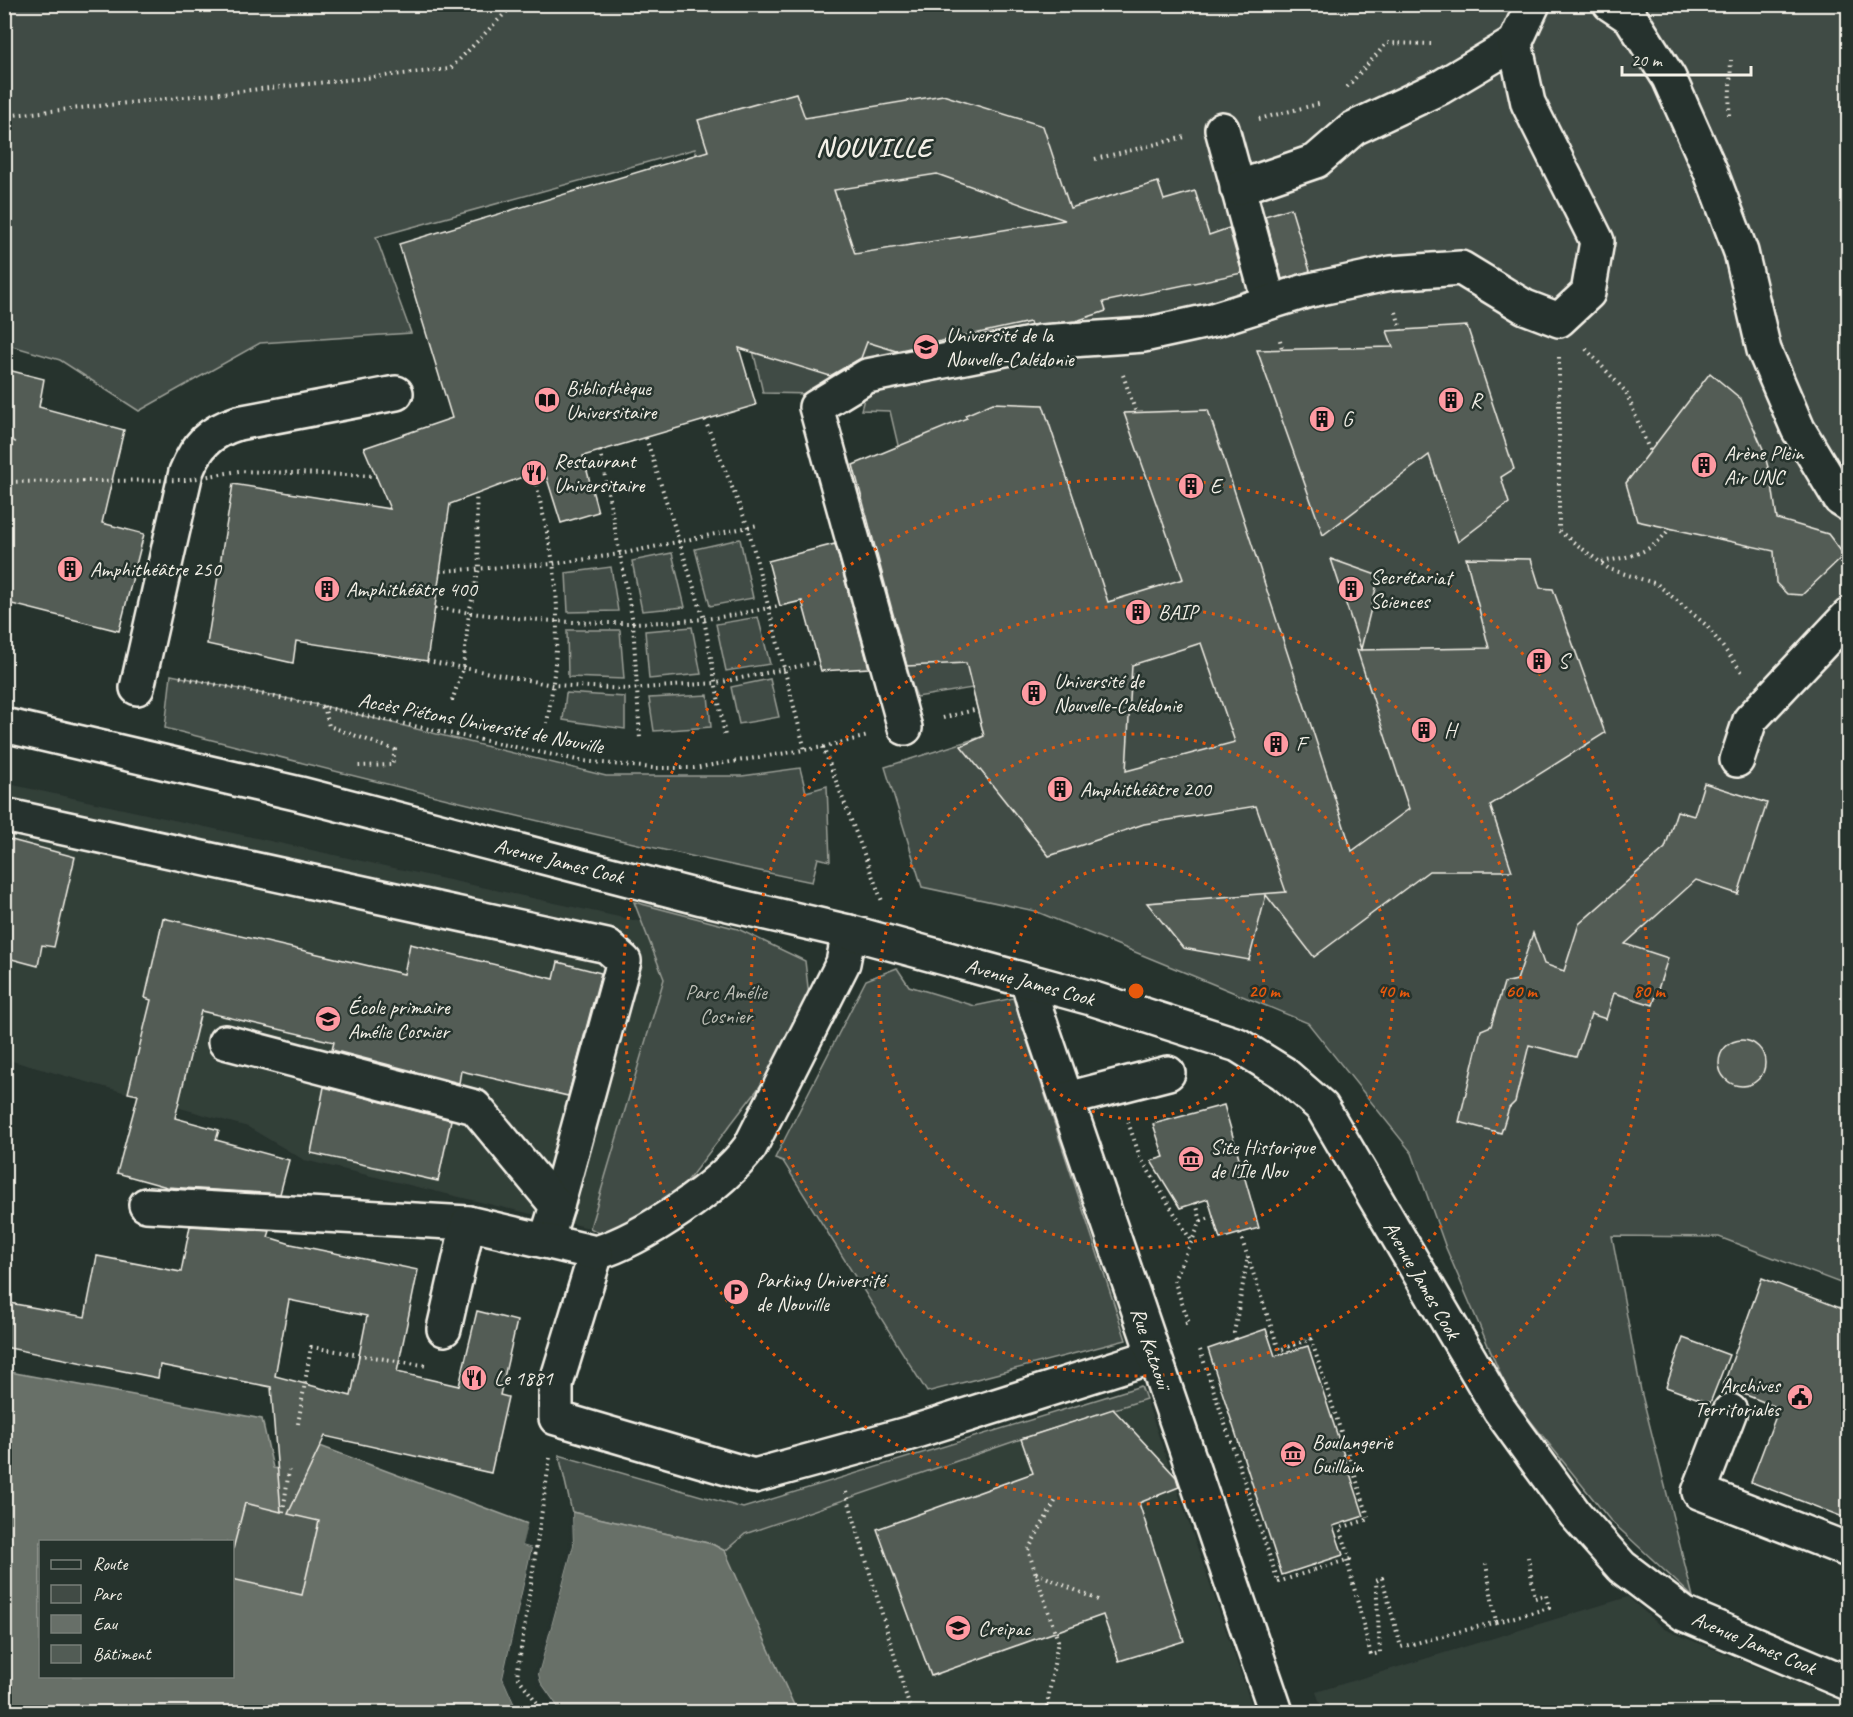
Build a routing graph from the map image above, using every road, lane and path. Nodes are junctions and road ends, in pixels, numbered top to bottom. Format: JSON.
{"nodes":[{"id":1,"x":514,"y":4,"type":"edge"},
{"id":2,"x":1533,"y":4,"type":"edge"},
{"id":3,"x":1616,"y":7,"type":"edge"},
{"id":4,"x":1515,"y":43,"type":"junction"},
{"id":5,"x":1441,"y":44,"type":"dead end"},
{"id":6,"x":1342,"y":92,"type":"dead end"},
{"id":7,"x":1324,"y":103,"type":"dead end"},
{"id":8,"x":4,"y":116,"type":"edge"},
{"id":9,"x":1222,"y":129,"type":"junction"},
{"id":10,"x":1095,"y":159,"type":"dead end"},
{"id":11,"x":1237,"y":188,"type":"junction"},
{"id":12,"x":1269,"y":302,"type":"junction"},
{"id":13,"x":1558,"y":320,"type":"junction"},
{"id":14,"x":396,"y":393,"type":"dead end"},
{"id":15,"x":705,"y":420,"type":"dead end"},
{"id":16,"x":17,"y":437,"type":"dead end"},
{"id":17,"x":646,"y":438,"type":"dead end"},
{"id":18,"x":600,"y":451,"type":"dead end"},
{"id":19,"x":1650,"y":452,"type":"dead end"},
{"id":20,"x":4,"y":457,"type":"edge"},
{"id":21,"x":534,"y":473,"type":"dead end"},
{"id":22,"x":376,"y":476,"type":"dead end"},
{"id":23,"x":185,"y":480,"type":"junction"},
{"id":24,"x":4,"y":482,"type":"edge"},
{"id":25,"x":476,"y":494,"type":"dead end"},
{"id":26,"x":1848,"y":504,"type":"edge"},
{"id":27,"x":758,"y":525,"type":"dead end"},
{"id":28,"x":748,"y":527,"type":"junction"},
{"id":29,"x":1670,"y":528,"type":"dead end"},
{"id":30,"x":679,"y":540,"type":"junction"},
{"id":31,"x":620,"y":554,"type":"junction"},
{"id":32,"x":1601,"y":562,"type":"junction"},
{"id":33,"x":553,"y":564,"type":"junction"},
{"id":34,"x":479,"y":568,"type":"junction"},
{"id":35,"x":440,"y":571,"type":"dead end"},
{"id":36,"x":780,"y":606,"type":"dead end"},
{"id":37,"x":435,"y":608,"type":"dead end"},
{"id":38,"x":770,"y":608,"type":"junction"},
{"id":39,"x":469,"y":613,"type":"junction"},
{"id":40,"x":1848,"y":616,"type":"edge"},
{"id":41,"x":704,"y":619,"type":"junction"},
{"id":42,"x":556,"y":620,"type":"junction"},
{"id":43,"x":633,"y":622,"type":"junction"},
{"id":44,"x":427,"y":661,"type":"dead end"},
{"id":45,"x":819,"y":662,"type":"dead end"},
{"id":46,"x":463,"y":668,"type":"junction"},
{"id":47,"x":785,"y":668,"type":"junction"},
{"id":48,"x":717,"y":683,"type":"junction"},
{"id":49,"x":553,"y":686,"type":"junction"},
{"id":50,"x":137,"y":688,"type":"joint"},
{"id":51,"x":637,"y":688,"type":"junction"},
{"id":52,"x":452,"y":701,"type":"dead end"},
{"id":53,"x":1767,"y":702,"type":"junction"},
{"id":54,"x":324,"y":706,"type":"junction"},
{"id":55,"x":978,"y":709,"type":"dead end"},
{"id":56,"x":547,"y":723,"type":"dead end"},
{"id":57,"x":4,"y":725,"type":"edge"},
{"id":58,"x":905,"y":728,"type":"junction"},
{"id":59,"x":725,"y":735,"type":"dead end"},
{"id":60,"x":640,"y":740,"type":"dead end"},
{"id":61,"x":823,"y":747,"type":"junction"},
{"id":62,"x":805,"y":750,"type":"junction"},
{"id":63,"x":1737,"y":760,"type":"dead end"},
{"id":64,"x":346,"y":767,"type":"dead end"},
{"id":65,"x":4,"y":815,"type":"edge"},
{"id":66,"x":849,"y":932,"type":"junction"},
{"id":67,"x":899,"y":947,"type":"junction"},
{"id":68,"x":1028,"y":982,"type":"junction"},
{"id":69,"x":225,"y":1042,"type":"dead end"},
{"id":70,"x":1168,"y":1073,"type":"dead end"},
{"id":71,"x":1066,"y":1099,"type":"junction"},
{"id":72,"x":1136,"y":1147,"type":"dead end"},
{"id":73,"x":1196,"y":1203,"type":"dead end"},
{"id":74,"x":146,"y":1205,"type":"dead end"},
{"id":75,"x":557,"y":1206,"type":"junction"},
{"id":76,"x":1213,"y":1217,"type":"dead end"},
{"id":77,"x":1202,"y":1221,"type":"junction"},
{"id":78,"x":468,"y":1223,"type":"junction"},
{"id":79,"x":1240,"y":1234,"type":"dead end"},
{"id":80,"x":546,"y":1241,"type":"junction"},
{"id":81,"x":1192,"y":1242,"type":"junction"},
{"id":82,"x":596,"y":1253,"type":"junction"},
{"id":83,"x":1248,"y":1255,"type":"junction"},
{"id":84,"x":1189,"y":1323,"type":"dead end"},
{"id":85,"x":444,"y":1329,"type":"joint"},
{"id":86,"x":1236,"y":1339,"type":"dead end"},
{"id":87,"x":1200,"y":1350,"type":"dead end"},
{"id":88,"x":1154,"y":1356,"type":"junction"},
{"id":89,"x":1730,"y":1411,"type":"dead end"},
{"id":90,"x":556,"y":1418,"type":"junction"},
{"id":91,"x":298,"y":1424,"type":"dead end"},
{"id":92,"x":835,"y":1454,"type":"junction"},
{"id":93,"x":1247,"y":1468,"type":"dead end"},
{"id":94,"x":289,"y":1470,"type":"dead end"},
{"id":95,"x":1240,"y":1471,"type":"junction"},
{"id":96,"x":1057,"y":1498,"type":"dead end"},
{"id":97,"x":283,"y":1512,"type":"dead end"},
{"id":98,"x":1848,"y":1550,"type":"edge"},
{"id":99,"x":1528,"y":1557,"type":"dead end"},
{"id":100,"x":1347,"y":1560,"type":"junction"},
{"id":101,"x":1486,"y":1564,"type":"dead end"},
{"id":102,"x":1036,"y":1573,"type":"junction"},
{"id":103,"x":1098,"y":1600,"type":"dead end"},
{"id":104,"x":1496,"y":1622,"type":"junction"},
{"id":105,"x":1848,"y":1683,"type":"edge"},
{"id":106,"x":544,"y":1713,"type":"edge"},
{"id":107,"x":911,"y":1713,"type":"edge"},
{"id":108,"x":1046,"y":1713,"type":"edge"},
{"id":109,"x":1276,"y":1713,"type":"edge"}],
"edges":[{"from":1,"to":8,"type":"path"},
{"from":2,"to":4,"type":"main road"},
{"from":3,"to":26,"type":"main road"},
{"from":4,"to":11,"type":"main road"},
{"from":4,"to":13,"type":"main road"},
{"from":5,"to":6,"type":"path"},
{"from":7,"to":9,"type":"path"},
{"from":9,"to":10,"type":"path"},
{"from":9,"to":11,"type":"main road"},
{"from":11,"to":12,"type":"main road"},
{"from":12,"to":13,"type":"main road"},
{"from":12,"to":58,"type":"main road"},
{"from":13,"to":19,"type":"path"},
{"from":13,"to":32,"type":"path"},
{"from":14,"to":23,"type":"main road"},
{"from":15,"to":28,"type":"path"},
{"from":16,"to":20,"type":"path"},
{"from":17,"to":30,"type":"path"},
{"from":18,"to":31,"type":"path"},
{"from":21,"to":33,"type":"path"},
{"from":22,"to":23,"type":"path","bridge":true},
{"from":23,"to":24,"type":"path","bridge":true},
{"from":23,"to":50,"type":"main road"},
{"from":25,"to":34,"type":"path"},
{"from":27,"to":28,"type":"path"},
{"from":28,"to":30,"type":"path"},
{"from":28,"to":38,"type":"path"},
{"from":29,"to":32,"type":"path"},
{"from":30,"to":31,"type":"path"},
{"from":30,"to":41,"type":"path"},
{"from":31,"to":33,"type":"path"},
{"from":31,"to":43,"type":"path"},
{"from":32,"to":53,"type":"path"},
{"from":33,"to":34,"type":"path"},
{"from":33,"to":42,"type":"path"},
{"from":34,"to":35,"type":"path"},
{"from":34,"to":39,"type":"path"},
{"from":36,"to":38,"type":"path"},
{"from":37,"to":39,"type":"path"},
{"from":38,"to":41,"type":"path"},
{"from":38,"to":47,"type":"path"},
{"from":39,"to":42,"type":"path"},
{"from":39,"to":46,"type":"path"},
{"from":40,"to":53,"type":"main road"},
{"from":41,"to":43,"type":"path"},
{"from":41,"to":48,"type":"path"},
{"from":42,"to":43,"type":"path"},
{"from":42,"to":49,"type":"path"},
{"from":43,"to":51,"type":"path"},
{"from":44,"to":46,"type":"path"},
{"from":45,"to":47,"type":"path"},
{"from":46,"to":49,"type":"path"},
{"from":46,"to":52,"type":"path"},
{"from":47,"to":48,"type":"path"},
{"from":47,"to":62,"type":"path"},
{"from":48,"to":51,"type":"path"},
{"from":48,"to":59,"type":"path"},
{"from":49,"to":51,"type":"path"},
{"from":49,"to":56,"type":"path"},
{"from":50,"to":54,"type":"path","name":"Accès Piétons Université de Nouville"},
{"from":51,"to":60,"type":"path"},
{"from":53,"to":63,"type":"main road"},
{"from":54,"to":62,"type":"path","name":"Accès Piétons Université de Nouville"},
{"from":54,"to":64,"type":"path"},
{"from":55,"to":58,"type":"path","name":"Accès Piétons Université de Nouville"},
{"from":57,"to":66,"type":"main road","name":"Avenue James Cook"},
{"from":58,"to":61,"type":"path","name":"Accès Piétons Université de Nouville"},
{"from":61,"to":62,"type":"path","name":"Accès Piétons Université de Nouville"},
{"from":61,"to":67,"type":"path"},
{"from":65,"to":75,"type":"main road"},
{"from":66,"to":67,"type":"main road","name":"Avenue James Cook"},
{"from":66,"to":82,"type":"main road"},
{"from":67,"to":68,"type":"main road","name":"Avenue James Cook"},
{"from":68,"to":71,"type":"main road","name":"Rue Kataouï"},
{"from":68,"to":105,"type":"main road","name":"Avenue James Cook"},
{"from":69,"to":75,"type":"main road"},
{"from":70,"to":71,"type":"main road"},
{"from":71,"to":88,"type":"main road","name":"Rue Kataouï"},
{"from":72,"to":81,"type":"path"},
{"from":73,"to":77,"type":"path"},
{"from":74,"to":78,"type":"main road"},
{"from":75,"to":80,"type":"main road"},
{"from":76,"to":77,"type":"path"},
{"from":77,"to":81,"type":"path"},
{"from":78,"to":80,"type":"main road"},
{"from":78,"to":85,"type":"main road"},
{"from":79,"to":83,"type":"path"},
{"from":80,"to":82,"type":"main road"},
{"from":81,"to":84,"type":"path"},
{"from":82,"to":90,"type":"main road"},
{"from":83,"to":86,"type":"path"},
{"from":83,"to":100,"type":"path"},
{"from":85,"to":91,"type":"path"},
{"from":87,"to":95,"type":"path"},
{"from":88,"to":92,"type":"main road"},
{"from":88,"to":109,"type":"main road","name":"Rue Kataouï"},
{"from":89,"to":98,"type":"main road"},
{"from":90,"to":92,"type":"main road"},
{"from":90,"to":106,"type":"path"},
{"from":92,"to":107,"type":"path"},
{"from":93,"to":95,"type":"path"},
{"from":94,"to":97,"type":"path"},
{"from":95,"to":100,"type":"path"},
{"from":96,"to":102,"type":"path"},
{"from":99,"to":104,"type":"path"},
{"from":100,"to":104,"type":"path"},
{"from":101,"to":104,"type":"path"},
{"from":102,"to":103,"type":"path"},
{"from":102,"to":108,"type":"path"}]}
